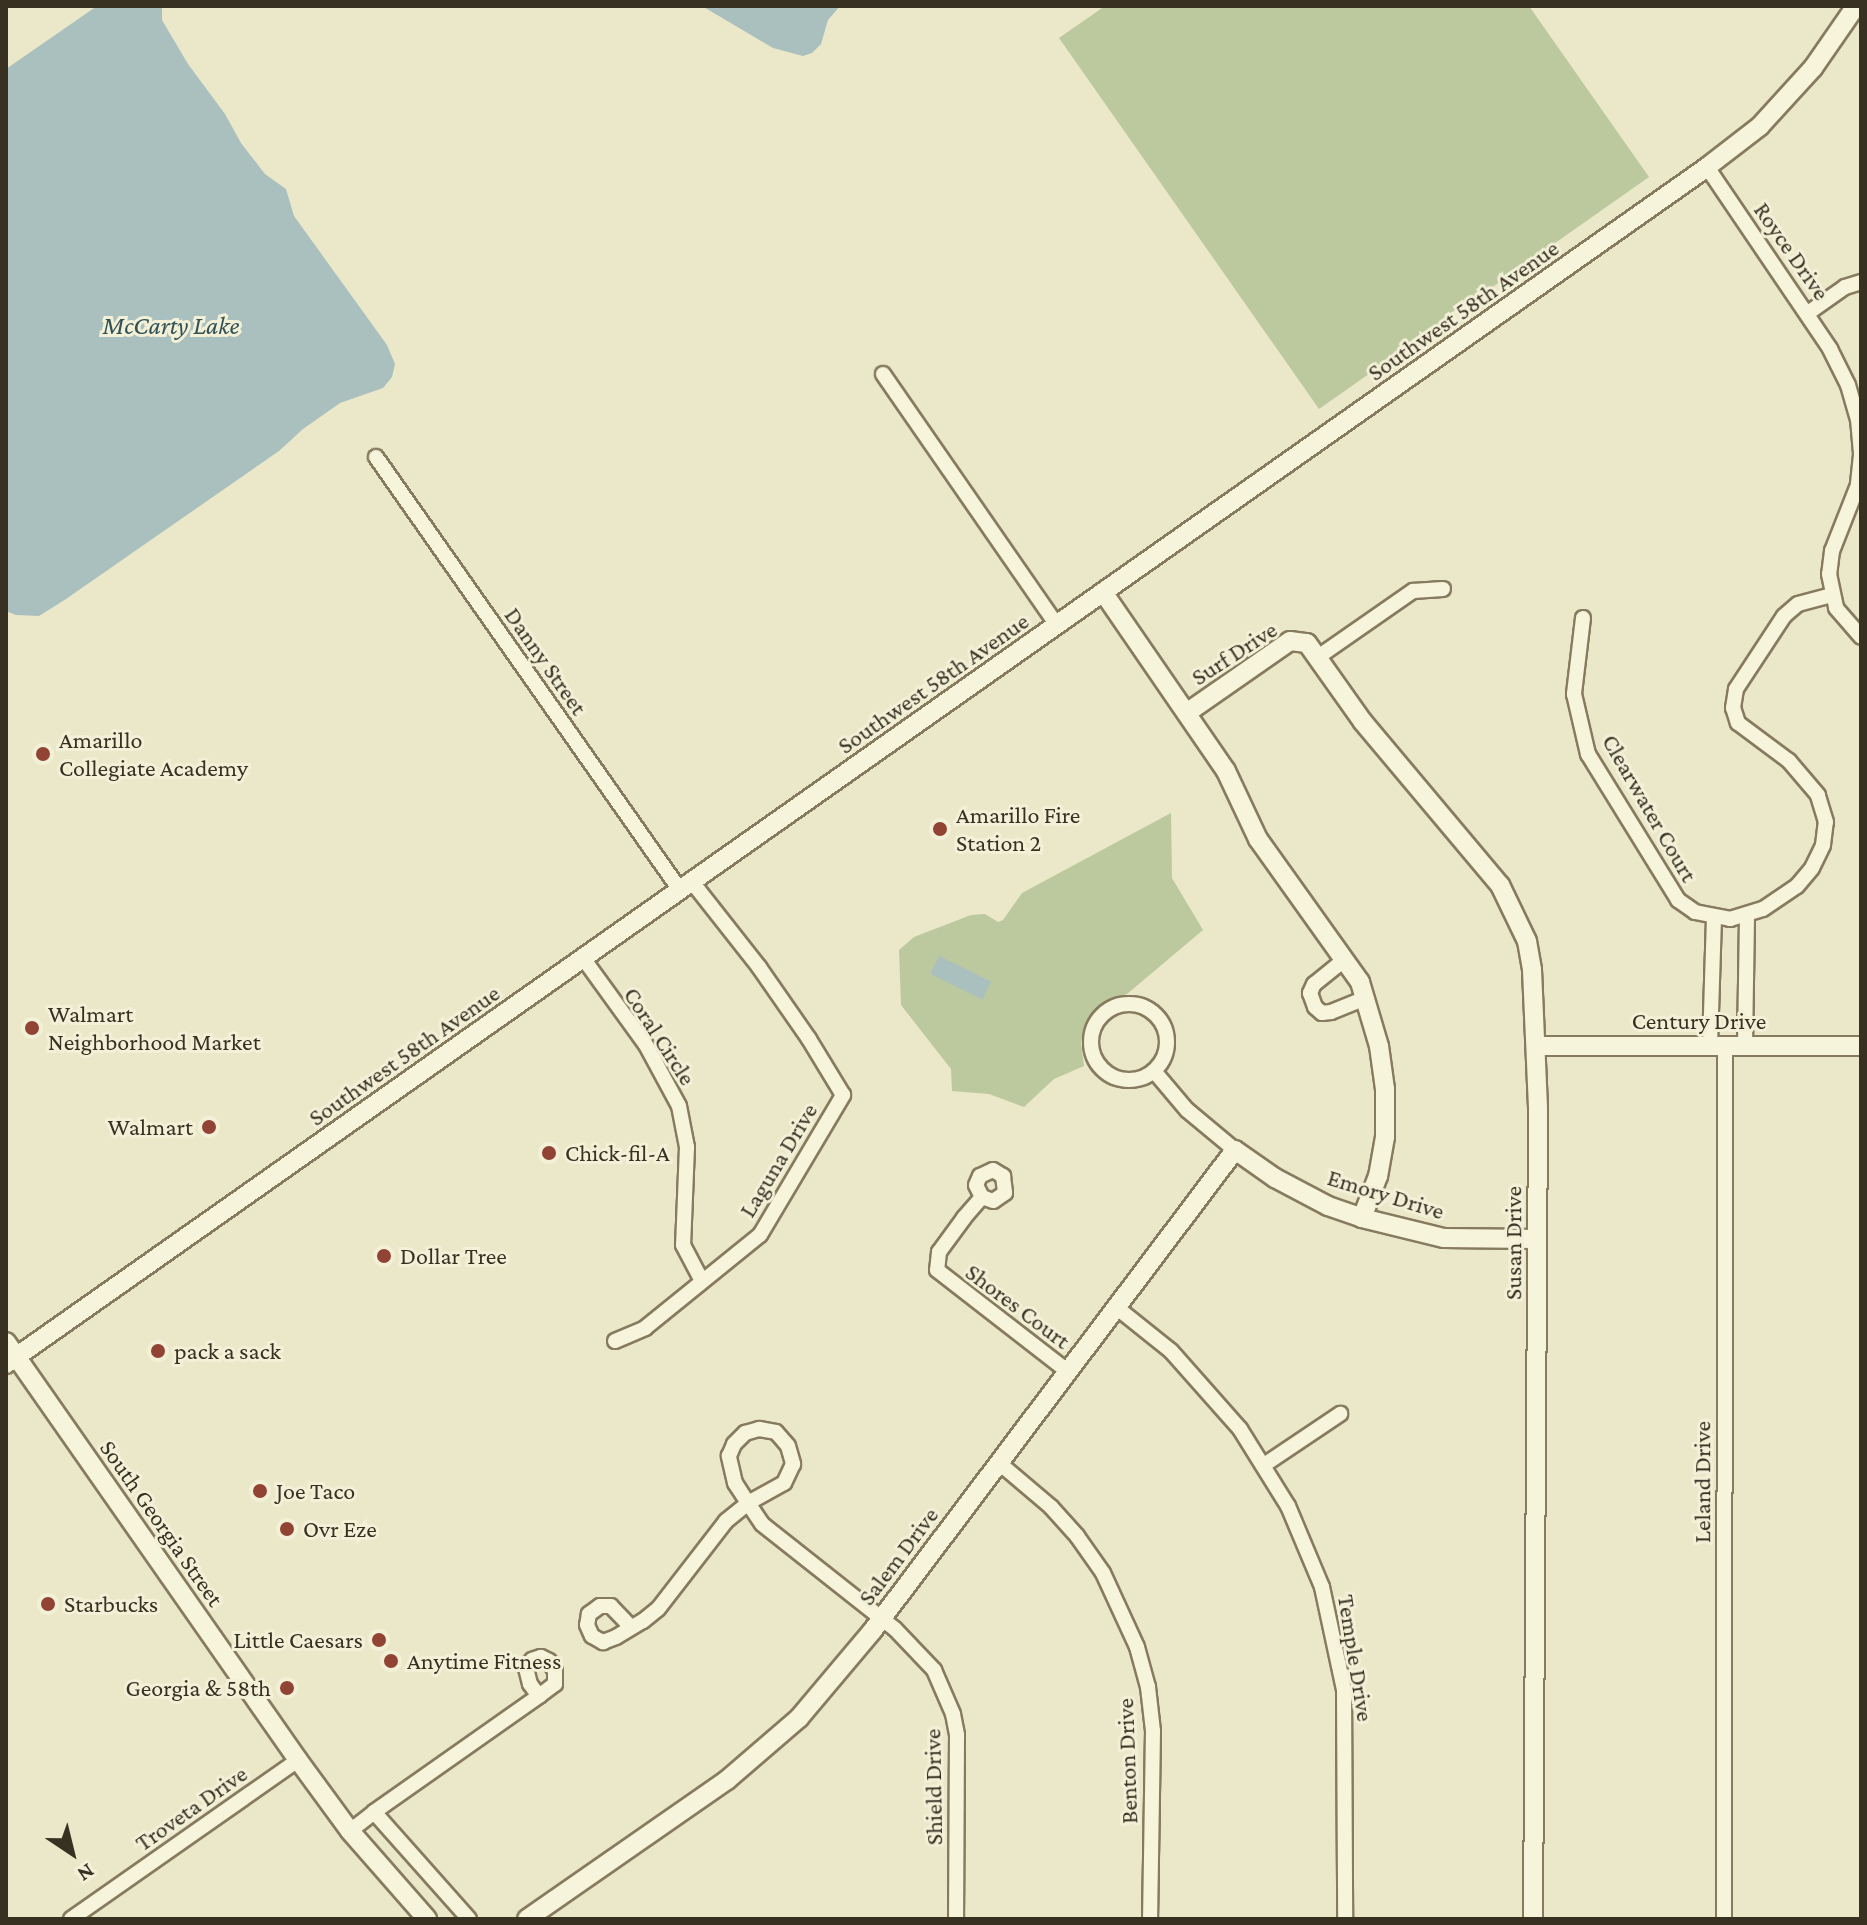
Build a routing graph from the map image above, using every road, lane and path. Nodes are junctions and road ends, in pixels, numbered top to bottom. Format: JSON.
{"nodes":[{"id":1,"x":1856,"y":6,"type":"edge"},
{"id":2,"x":1707,"y":167,"type":"junction"},
{"id":3,"x":1861,"y":282,"type":"edge"},
{"id":4,"x":1808,"y":313,"type":"junction"},
{"id":5,"x":883,"y":374,"type":"dead end"},
{"id":6,"x":1857,"y":400,"type":"edge"},
{"id":7,"x":1861,"y":455,"type":"edge"},
{"id":8,"x":376,"y":457,"type":"dead end"},
{"id":9,"x":1443,"y":589,"type":"dead end"},
{"id":10,"x":1103,"y":592,"type":"junction"},
{"id":11,"x":1831,"y":595,"type":"junction"},
{"id":12,"x":1583,"y":618,"type":"dead end"},
{"id":13,"x":1057,"y":625,"type":"junction"},
{"id":14,"x":1861,"y":637,"type":"edge"},
{"id":15,"x":1312,"y":650,"type":"junction"},
{"id":16,"x":1188,"y":712,"type":"junction"},
{"id":17,"x":686,"y":886,"type":"junction"},
{"id":18,"x":1747,"y":916,"type":"junction"},
{"id":19,"x":1714,"y":918,"type":"junction"},
{"id":20,"x":583,"y":958,"type":"junction"},
{"id":21,"x":1344,"y":960,"type":"junction"},
{"id":22,"x":1366,"y":998,"type":"junction"},
{"id":23,"x":1717,"y":1045,"type":"junction"},
{"id":24,"x":1745,"y":1045,"type":"junction"},
{"id":25,"x":1537,"y":1046,"type":"junction"},
{"id":26,"x":1861,"y":1046,"type":"edge"},
{"id":27,"x":1154,"y":1071,"type":"junction"},
{"id":28,"x":1235,"y":1150,"type":"junction"},
{"id":29,"x":982,"y":1197,"type":"dead end"},
{"id":30,"x":1362,"y":1218,"type":"junction"},
{"id":31,"x":1536,"y":1239,"type":"junction"},
{"id":32,"x":702,"y":1281,"type":"junction"},
{"id":33,"x":1116,"y":1307,"type":"junction"},
{"id":34,"x":615,"y":1341,"type":"dead end"},
{"id":35,"x":10,"y":1354,"type":"edge"},
{"id":36,"x":1067,"y":1371,"type":"junction"},
{"id":37,"x":1340,"y":1414,"type":"dead end"},
{"id":38,"x":998,"y":1462,"type":"junction"},
{"id":39,"x":1264,"y":1465,"type":"junction"},
{"id":40,"x":748,"y":1503,"type":"junction"},
{"id":41,"x":881,"y":1618,"type":"junction"},
{"id":42,"x":631,"y":1627,"type":"dead end"},
{"id":43,"x":539,"y":1696,"type":"dead end"},
{"id":44,"x":298,"y":1760,"type":"junction"},
{"id":45,"x":374,"y":1812,"type":"junction"},
{"id":46,"x":350,"y":1831,"type":"junction"},
{"id":47,"x":71,"y":1919,"type":"edge"},
{"id":48,"x":427,"y":1919,"type":"edge"},
{"id":49,"x":469,"y":1919,"type":"edge"},
{"id":50,"x":527,"y":1919,"type":"edge"},
{"id":51,"x":956,"y":1919,"type":"edge"},
{"id":52,"x":1150,"y":1919,"type":"edge"},
{"id":53,"x":1345,"y":1919,"type":"edge"},
{"id":54,"x":1533,"y":1919,"type":"edge"},
{"id":55,"x":1724,"y":1919,"type":"edge"}],
"edges":[{"from":1,"to":2,"type":"main road","name":"Southwest 58th Avenue"},
{"from":2,"to":4,"type":"street","name":"Royce Drive"},
{"from":2,"to":10,"type":"main road","name":"Southwest 58th Avenue"},
{"from":3,"to":4,"type":"street"},
{"from":4,"to":6,"type":"street","name":"Royce Drive"},
{"from":5,"to":13,"type":"street"},
{"from":6,"to":7,"type":"street","name":"Royce Drive"},
{"from":7,"to":11,"type":"street","name":"Royce Drive"},
{"from":8,"to":17,"type":"street","name":"Danny Street"},
{"from":9,"to":15,"type":"street","name":"Surf Drive"},
{"from":10,"to":13,"type":"main road","name":"Southwest 58th Avenue"},
{"from":10,"to":16,"type":"main road"},
{"from":11,"to":14,"type":"street"},
{"from":11,"to":18,"type":"street"},
{"from":12,"to":19,"type":"street","name":"Clearwater Court"},
{"from":13,"to":17,"type":"main road","name":"Southwest 58th Avenue"},
{"from":15,"to":16,"type":"main road","name":"Surf Drive"},
{"from":15,"to":25,"type":"main road","name":"Susan Drive"},
{"from":16,"to":21,"type":"main road"},
{"from":17,"to":20,"type":"main road","name":"Southwest 58th Avenue"},
{"from":17,"to":32,"type":"street","name":"Laguna Drive"},
{"from":18,"to":19,"type":"street","name":"Clearwater Court"},
{"from":18,"to":24,"type":"street"},
{"from":19,"to":23,"type":"street","name":"Leland Drive"},
{"from":20,"to":32,"type":"street","name":"Coral Circle"},
{"from":20,"to":35,"type":"main road","name":"Southwest 58th Avenue"},
{"from":21,"to":22,"type":"main road"},
{"from":21,"to":22,"type":"street"},
{"from":22,"to":30,"type":"main road"},
{"from":23,"to":24,"type":"main road","name":"Century Drive"},
{"from":23,"to":25,"type":"main road","name":"Century Drive"},
{"from":23,"to":55,"type":"street","name":"Leland Drive"},
{"from":24,"to":26,"type":"main road","name":"Century Drive"},
{"from":25,"to":31,"type":"main road","name":"Susan Drive"},
{"from":27,"to":27,"type":"street"},
{"from":27,"to":28,"type":"street"},
{"from":28,"to":30,"type":"main road","name":"Emory Drive"},
{"from":28,"to":33,"type":"main road","name":"Salem Drive"},
{"from":29,"to":36,"type":"street","name":"Shores Court"},
{"from":30,"to":31,"type":"main road","name":"Emory Drive"},
{"from":31,"to":54,"type":"main road","name":"Susan Drive"},
{"from":32,"to":34,"type":"street","name":"Laguna Drive"},
{"from":33,"to":36,"type":"main road","name":"Salem Drive"},
{"from":33,"to":39,"type":"street","name":"Temple Drive"},
{"from":35,"to":44,"type":"main road","name":"South Georgia Street"},
{"from":36,"to":38,"type":"main road","name":"Salem Drive"},
{"from":37,"to":39,"type":"street"},
{"from":38,"to":41,"type":"main road","name":"Salem Drive"},
{"from":38,"to":52,"type":"street","name":"Benton Drive"},
{"from":39,"to":53,"type":"street","name":"Temple Drive"},
{"from":40,"to":40,"type":"street"},
{"from":40,"to":41,"type":"street","name":"Shield Drive"},
{"from":40,"to":42,"type":"street"},
{"from":41,"to":50,"type":"main road","name":"Salem Drive"},
{"from":41,"to":51,"type":"street","name":"Shield Drive"},
{"from":43,"to":45,"type":"street"},
{"from":44,"to":46,"type":"main road","name":"South Georgia Street"},
{"from":44,"to":47,"type":"street","name":"Troveta Drive"},
{"from":45,"to":46,"type":"street"},
{"from":45,"to":49,"type":"street"},
{"from":46,"to":48,"type":"main road","name":"South Georgia Street"}]}
